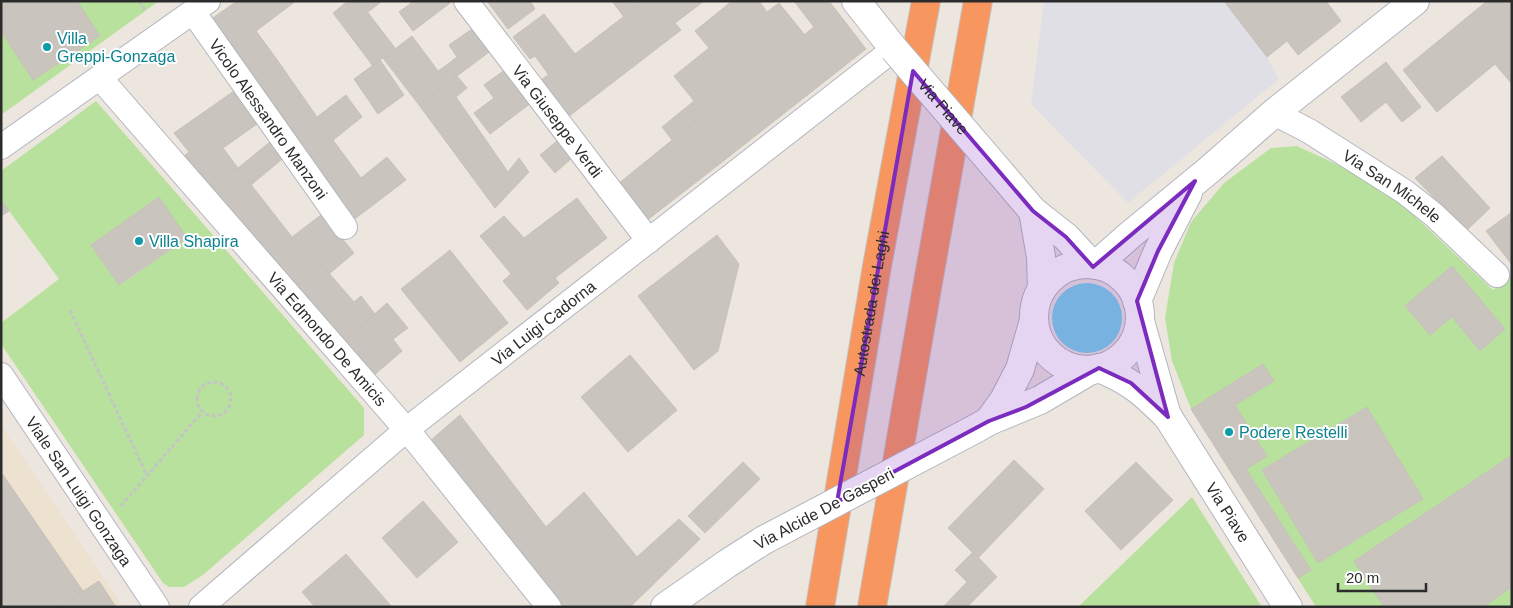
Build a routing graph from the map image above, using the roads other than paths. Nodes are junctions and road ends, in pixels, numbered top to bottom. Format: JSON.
{"nodes":[{"id":1,"x":466,"y":1,"type":"edge"},
{"id":2,"x":926,"y":1,"type":"edge"},
{"id":3,"x":978,"y":1,"type":"edge"},
{"id":4,"x":1415,"y":1,"type":"edge"},
{"id":5,"x":201,"y":6,"type":"edge"},
{"id":6,"x":864,"y":11,"type":"edge"},
{"id":7,"x":894,"y":49,"type":"junction"},
{"id":8,"x":100,"y":78,"type":"junction"},
{"id":9,"x":1274,"y":113,"type":"junction"},
{"id":10,"x":1,"y":147,"type":"edge"},
{"id":11,"x":1195,"y":181,"type":"junction"},
{"id":12,"x":1033,"y":211,"type":"junction"},
{"id":13,"x":345,"y":227,"type":"dead end"},
{"id":14,"x":649,"y":241,"type":"junction"},
{"id":15,"x":1093,"y":265,"type":"junction"},
{"id":16,"x":1497,"y":275,"type":"dead end"},
{"id":17,"x":1042,"y":289,"type":"junction"},
{"id":18,"x":1138,"y":311,"type":"junction"},
{"id":19,"x":1034,"y":320,"type":"junction"},
{"id":20,"x":1095,"y":369,"type":"junction"},
{"id":21,"x":1,"y":374,"type":"edge"},
{"id":22,"x":1168,"y":417,"type":"junction"},
{"id":23,"x":982,"y":425,"type":"junction"},
{"id":24,"x":406,"y":430,"type":"junction"},
{"id":25,"x":157,"y":607,"type":"edge"},
{"id":26,"x":200,"y":607,"type":"edge"},
{"id":27,"x":549,"y":607,"type":"edge"},
{"id":28,"x":665,"y":607,"type":"edge"},
{"id":29,"x":820,"y":607,"type":"edge"},
{"id":30,"x":872,"y":607,"type":"edge"},
{"id":31,"x":1288,"y":607,"type":"edge"}],
"edges":[{"from":1,"to":14,"type":"street","name":"Via Giuseppe Verdi"},
{"from":2,"to":29,"type":"highway","name":"Autostrada dei Laghi"},
{"from":3,"to":30,"type":"highway"},
{"from":4,"to":9,"type":"street"},
{"from":5,"to":8,"type":"street"},
{"from":5,"to":13,"type":"street","name":"Vicolo Alessandro Manzoni"},
{"from":6,"to":7,"type":"street","name":"Via Piave"},
{"from":7,"to":12,"type":"street","name":"Via Piave","bridge":true},
{"from":7,"to":14,"type":"street","name":"Via Luigi Cadorna"},
{"from":8,"to":10,"type":"street"},
{"from":8,"to":24,"type":"street","name":"Via Edmondo De Amicis"},
{"from":9,"to":11,"type":"street"},
{"from":9,"to":16,"type":"street","name":"Via San Michele"},
{"from":11,"to":15,"type":"street"},
{"from":11,"to":18,"type":"street"},
{"from":12,"to":15,"type":"street","name":"Via Piave"},
{"from":12,"to":17,"type":"street"},
{"from":14,"to":24,"type":"street","name":"Via Luigi Cadorna"},
{"from":15,"to":17,"type":"street"},
{"from":15,"to":18,"type":"street","name":"Via Piave"},
{"from":17,"to":19,"type":"street"},
{"from":18,"to":20,"type":"street"},
{"from":18,"to":22,"type":"street","name":"Via Piave"},
{"from":19,"to":20,"type":"street","name":"Via Piave"},
{"from":19,"to":23,"type":"street","name":"Via Alcide De Gasperi"},
{"from":20,"to":22,"type":"street","name":"Via Piave"},
{"from":20,"to":23,"type":"street","name":"Via Alcide De Gasperi"},
{"from":21,"to":25,"type":"street","name":"Viale San Luigi Gonzaga"},
{"from":22,"to":31,"type":"street","name":"Via Piave"},
{"from":23,"to":28,"type":"street","name":"Via Alcide De Gasperi","bridge":true},
{"from":24,"to":26,"type":"street","name":"Via Luigi Cadorna"},
{"from":24,"to":27,"type":"street","name":"Via Edmondo De Amicis"}]}
